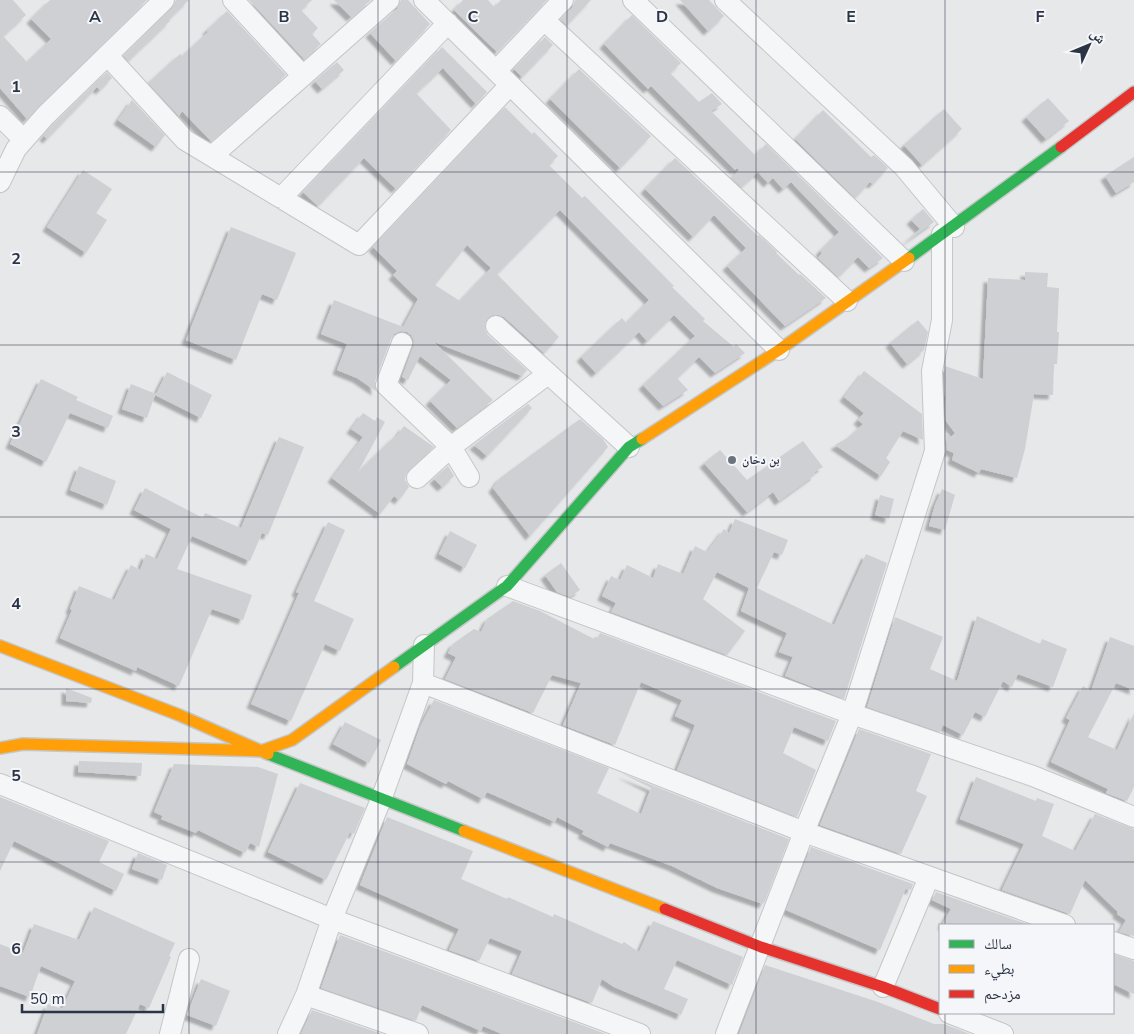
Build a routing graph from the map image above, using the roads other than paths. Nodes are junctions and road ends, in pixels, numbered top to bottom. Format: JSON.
{"nodes":[{"id":1,"x":164,"y":0,"type":"edge"},
{"id":2,"x":233,"y":0,"type":"edge"},
{"id":3,"x":389,"y":0,"type":"edge"},
{"id":4,"x":424,"y":0,"type":"edge"},
{"id":5,"x":563,"y":0,"type":"edge"},
{"id":6,"x":633,"y":0,"type":"edge"},
{"id":7,"x":726,"y":0,"type":"edge"},
{"id":8,"x":544,"y":20,"type":"junction"},
{"id":9,"x":448,"y":23,"type":"junction"},
{"id":10,"x":107,"y":55,"type":"junction"},
{"id":11,"x":303,"y":76,"type":"junction"},
{"id":12,"x":503,"y":78,"type":"junction"},
{"id":13,"x":1134,"y":92,"type":"edge"},
{"id":14,"x":0,"y":116,"type":"edge"},
{"id":15,"x":24,"y":140,"type":"junction"},
{"id":16,"x":212,"y":156,"type":"junction"},
{"id":17,"x":0,"y":182,"type":"edge"},
{"id":18,"x":281,"y":198,"type":"junction"},
{"id":19,"x":948,"y":230,"type":"junction"},
{"id":20,"x":904,"y":261,"type":"junction"},
{"id":21,"x":848,"y":301,"type":"junction"},
{"id":22,"x":496,"y":326,"type":"dead end"},
{"id":23,"x":402,"y":342,"type":"dead end"},
{"id":24,"x":779,"y":350,"type":"junction"},
{"id":25,"x":548,"y":374,"type":"junction"},
{"id":26,"x":451,"y":447,"type":"junction"},
{"id":27,"x":629,"y":448,"type":"junction"},
{"id":28,"x":469,"y":477,"type":"dead end"},
{"id":29,"x":417,"y":478,"type":"dead end"},
{"id":30,"x":507,"y":586,"type":"junction"},
{"id":31,"x":424,"y":645,"type":"junction"},
{"id":32,"x":0,"y":646,"type":"edge"},
{"id":33,"x":423,"y":682,"type":"junction"},
{"id":34,"x":852,"y":714,"type":"junction"},
{"id":35,"x":0,"y":748,"type":"edge"},
{"id":36,"x":261,"y":751,"type":"junction"},
{"id":37,"x":0,"y":784,"type":"edge"},
{"id":38,"x":382,"y":798,"type":"junction"},
{"id":39,"x":1134,"y":817,"type":"edge"},
{"id":40,"x":804,"y":832,"type":"junction"},
{"id":41,"x":929,"y":878,"type":"junction"},
{"id":42,"x":332,"y":920,"type":"junction"},
{"id":43,"x":1062,"y":924,"type":"edge"},
{"id":44,"x":1114,"y":942,"type":"edge"},
{"id":45,"x":760,"y":947,"type":"junction"},
{"id":46,"x":1134,"y":950,"type":"edge"},
{"id":47,"x":189,"y":959,"type":"dead end"},
{"id":48,"x":883,"y":987,"type":"junction"},
{"id":49,"x":306,"y":995,"type":"junction"},
{"id":50,"x":939,"y":1009,"type":"edge"},
{"id":51,"x":952,"y":1014,"type":"edge"},
{"id":52,"x":170,"y":1034,"type":"edge"},
{"id":53,"x":288,"y":1034,"type":"edge"},
{"id":54,"x":418,"y":1034,"type":"edge"},
{"id":55,"x":640,"y":1034,"type":"edge"},
{"id":56,"x":726,"y":1034,"type":"edge"},
{"id":57,"x":1003,"y":1034,"type":"edge"}],
"edges":[{"from":1,"to":10,"type":"street"},
{"from":2,"to":11,"type":"street"},
{"from":3,"to":11,"type":"street"},
{"from":4,"to":9,"type":"street"},
{"from":5,"to":8,"type":"street"},
{"from":6,"to":20,"type":"street"},
{"from":7,"to":19,"type":"street"},
{"from":8,"to":12,"type":"street"},
{"from":8,"to":21,"type":"street"},
{"from":9,"to":12,"type":"street"},
{"from":9,"to":18,"type":"street"},
{"from":10,"to":15,"type":"street"},
{"from":10,"to":16,"type":"street"},
{"from":11,"to":16,"type":"street"},
{"from":12,"to":18,"type":"street"},
{"from":12,"to":24,"type":"street"},
{"from":13,"to":19,"type":"street"},
{"from":14,"to":15,"type":"street"},
{"from":15,"to":17,"type":"street"},
{"from":16,"to":18,"type":"street"},
{"from":19,"to":20,"type":"street"},
{"from":19,"to":34,"type":"street"},
{"from":20,"to":21,"type":"street"},
{"from":21,"to":24,"type":"street"},
{"from":22,"to":25,"type":"street"},
{"from":23,"to":26,"type":"street"},
{"from":24,"to":27,"type":"street"},
{"from":25,"to":26,"type":"street"},
{"from":25,"to":27,"type":"street"},
{"from":26,"to":28,"type":"street"},
{"from":26,"to":29,"type":"street"},
{"from":27,"to":30,"type":"street"},
{"from":30,"to":31,"type":"street"},
{"from":30,"to":34,"type":"street"},
{"from":31,"to":33,"type":"street"},
{"from":31,"to":36,"type":"street"},
{"from":32,"to":36,"type":"street"},
{"from":33,"to":38,"type":"street"},
{"from":33,"to":40,"type":"street"},
{"from":34,"to":39,"type":"street"},
{"from":34,"to":40,"type":"street"},
{"from":35,"to":36,"type":"street"},
{"from":36,"to":38,"type":"street"},
{"from":37,"to":42,"type":"street"},
{"from":38,"to":42,"type":"street"},
{"from":38,"to":45,"type":"street"},
{"from":40,"to":41,"type":"street"},
{"from":40,"to":45,"type":"street"},
{"from":41,"to":43,"type":"street"},
{"from":41,"to":48,"type":"street"},
{"from":42,"to":49,"type":"street"},
{"from":42,"to":55,"type":"street"},
{"from":44,"to":46,"type":"street"},
{"from":45,"to":48,"type":"street"},
{"from":45,"to":56,"type":"street"},
{"from":47,"to":52,"type":"street"},
{"from":48,"to":50,"type":"street"},
{"from":49,"to":53,"type":"street"},
{"from":49,"to":54,"type":"street"},
{"from":51,"to":57,"type":"street"}]}
